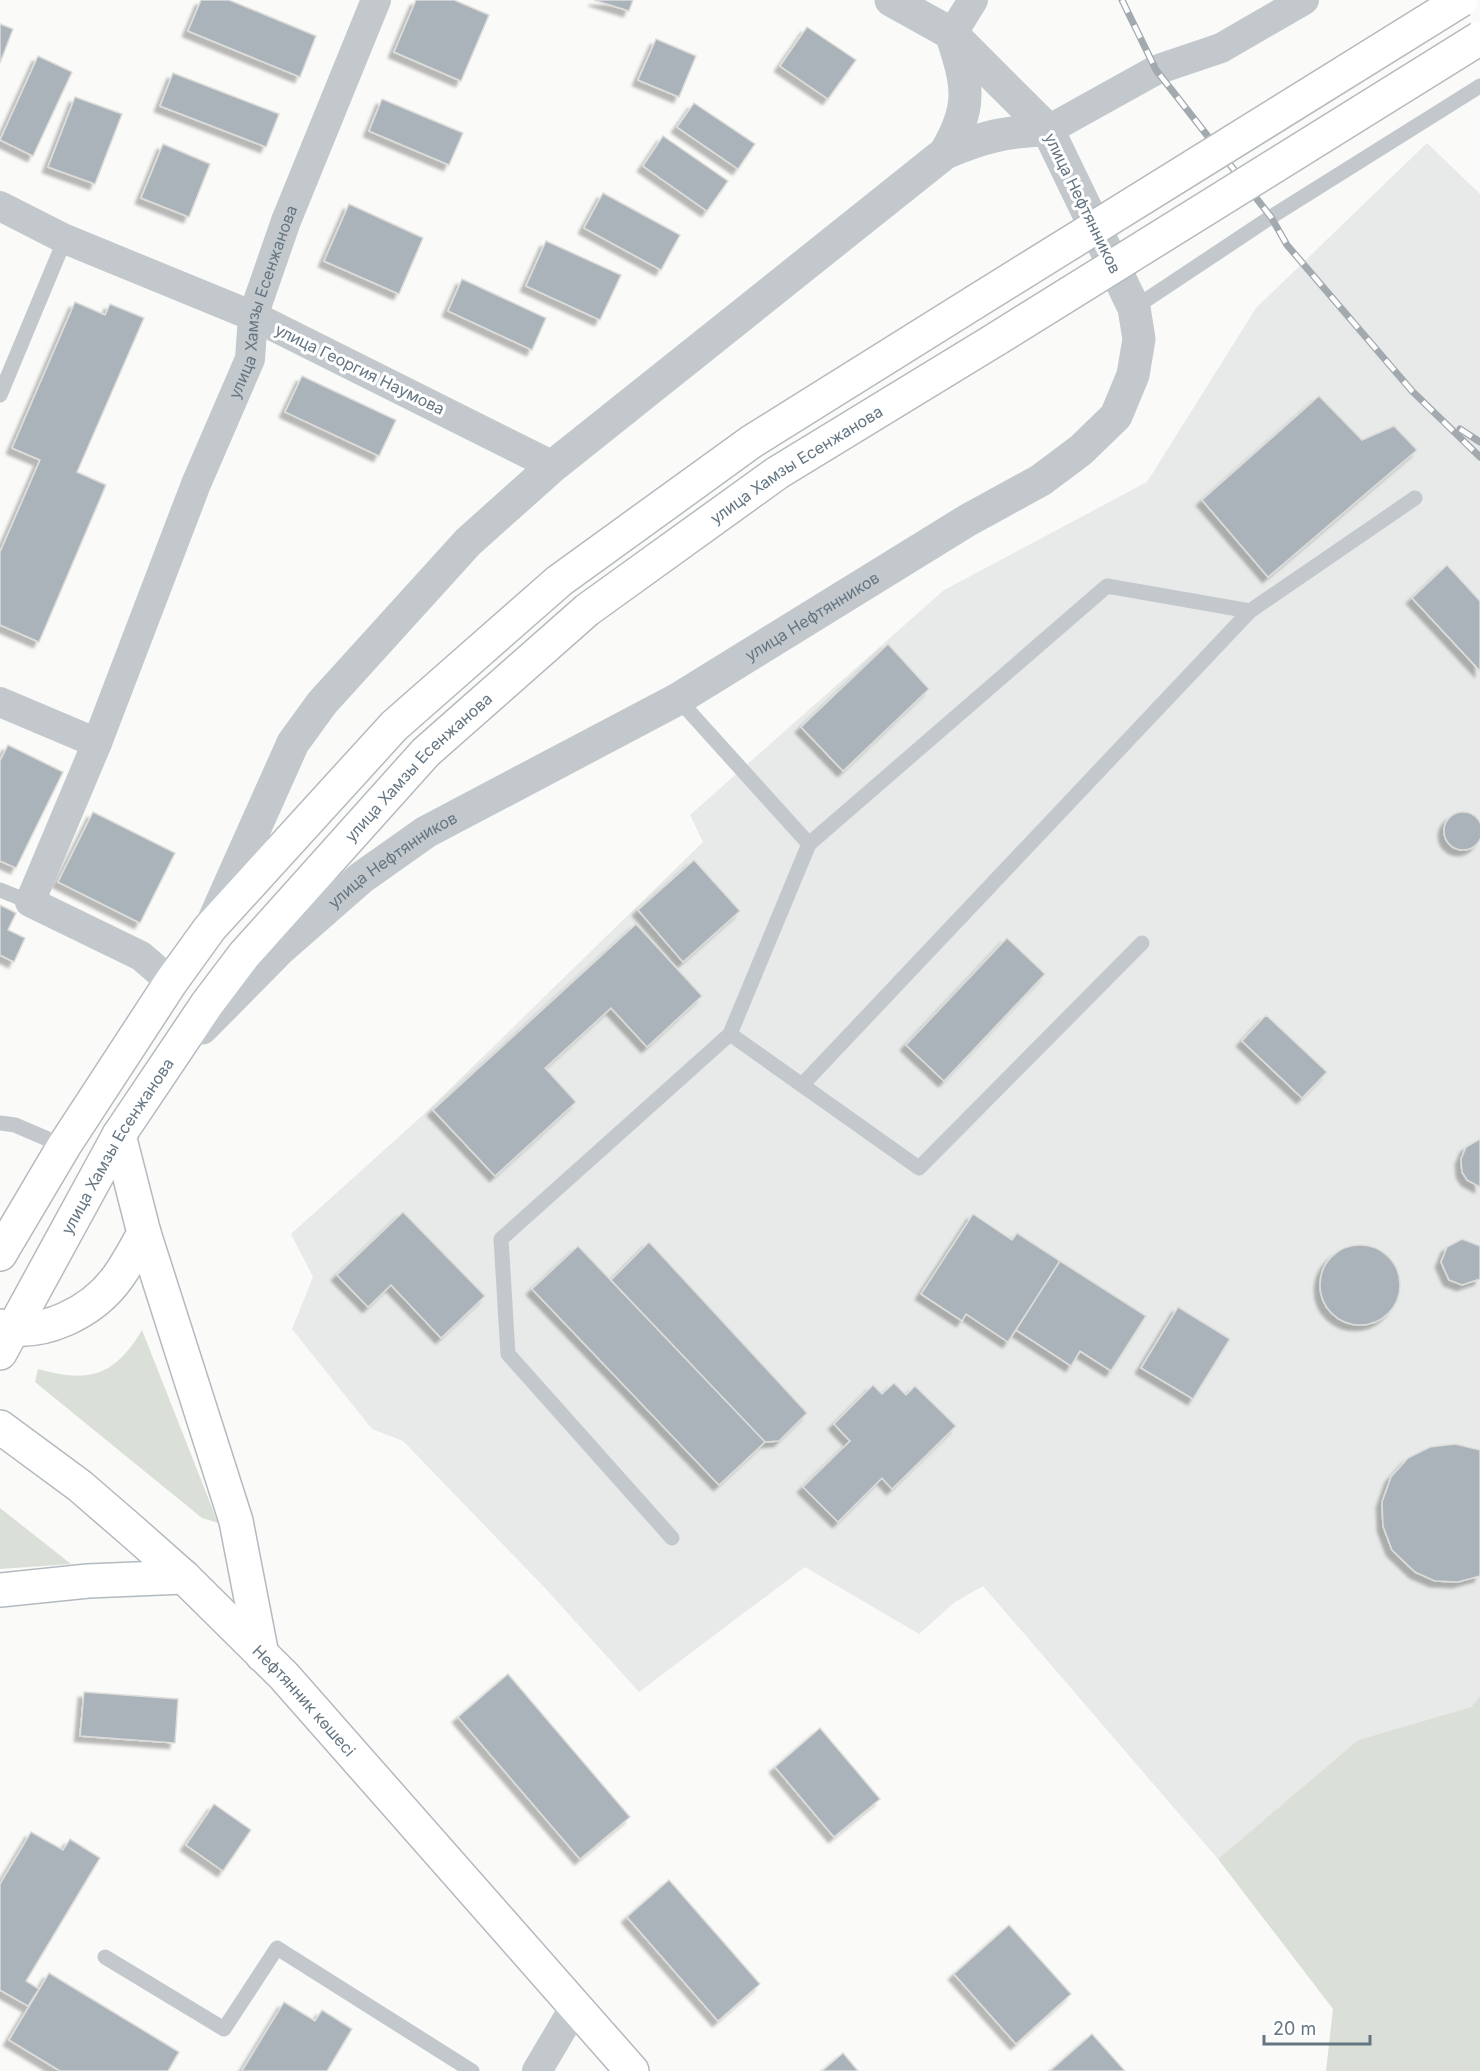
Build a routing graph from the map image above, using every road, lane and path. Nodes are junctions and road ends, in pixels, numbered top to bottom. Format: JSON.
{"nodes":[{"id":1,"x":376,"y":0,"type":"edge"},
{"id":2,"x":891,"y":0,"type":"edge"},
{"id":3,"x":973,"y":0,"type":"edge"},
{"id":4,"x":1304,"y":0,"type":"edge"},
{"id":5,"x":1461,"y":0,"type":"edge"},
{"id":6,"x":952,"y":34,"type":"junction"},
{"id":7,"x":1480,"y":38,"type":"edge"},
{"id":8,"x":1480,"y":86,"type":"edge"},
{"id":9,"x":1048,"y":130,"type":"junction"},
{"id":10,"x":945,"y":153,"type":"junction"},
{"id":11,"x":0,"y":206,"type":"edge"},
{"id":12,"x":65,"y":239,"type":"junction"},
{"id":13,"x":1134,"y":309,"type":"junction"},
{"id":14,"x":253,"y":316,"type":"junction"},
{"id":15,"x":0,"y":395,"type":"edge"},
{"id":16,"x":553,"y":466,"type":"junction"},
{"id":17,"x":1415,"y":498,"type":"dead end"},
{"id":18,"x":1250,"y":611,"type":"junction"},
{"id":19,"x":678,"y":699,"type":"junction"},
{"id":20,"x":0,"y":702,"type":"edge"},
{"id":21,"x":97,"y":744,"type":"junction"},
{"id":22,"x":809,"y":844,"type":"junction"},
{"id":23,"x":0,"y":890,"type":"edge"},
{"id":24,"x":30,"y":902,"type":"junction"},
{"id":25,"x":210,"y":928,"type":"junction"},
{"id":26,"x":1143,"y":943,"type":"dead end"},
{"id":27,"x":171,"y":982,"type":"junction"},
{"id":28,"x":730,"y":1034,"type":"junction"},
{"id":29,"x":162,"y":1068,"type":"junction"},
{"id":30,"x":802,"y":1085,"type":"junction"},
{"id":31,"x":0,"y":1123,"type":"edge"},
{"id":32,"x":119,"y":1134,"type":"junction"},
{"id":33,"x":64,"y":1146,"type":"junction"},
{"id":34,"x":144,"y":1233,"type":"junction"},
{"id":35,"x":0,"y":1254,"type":"edge"},
{"id":36,"x":4,"y":1336,"type":"edge"},
{"id":37,"x":0,"y":1427,"type":"edge"},
{"id":38,"x":672,"y":1538,"type":"dead end"},
{"id":39,"x":184,"y":1577,"type":"junction"},
{"id":40,"x":0,"y":1590,"type":"edge"},
{"id":41,"x":262,"y":1654,"type":"junction"},
{"id":42,"x":105,"y":1957,"type":"dead end"},
{"id":43,"x":576,"y":2005,"type":"junction"},
{"id":44,"x":472,"y":2071,"type":"edge"},
{"id":45,"x":537,"y":2071,"type":"edge"},
{"id":46,"x":632,"y":2071,"type":"edge"}],
"edges":[{"from":1,"to":14,"type":"street","name":"улица Хамзы Есенжанова"},
{"from":2,"to":6,"type":"street","name":"улица Нефтянников"},
{"from":3,"to":6,"type":"street"},
{"from":4,"to":9,"type":"street"},
{"from":5,"to":25,"type":"main road","bridge":true},
{"from":6,"to":9,"type":"street","name":"улица Нефтянников"},
{"from":6,"to":10,"type":"street"},
{"from":7,"to":29,"type":"main road","name":"улица Хамзы Есенжанова","bridge":true},
{"from":8,"to":13,"type":"lane"},
{"from":9,"to":10,"type":"street"},
{"from":9,"to":13,"type":"street","name":"улица Нефтянников"},
{"from":10,"to":16,"type":"street"},
{"from":11,"to":12,"type":"street","name":"улица Георгия Наумова"},
{"from":12,"to":14,"type":"street","name":"улица Георгия Наумова"},
{"from":12,"to":15,"type":"lane"},
{"from":13,"to":19,"type":"street","name":"улица Нефтянников"},
{"from":14,"to":16,"type":"street","name":"улица Георгия Наумова"},
{"from":14,"to":21,"type":"street","name":"улица Хамзы Есенжанова"},
{"from":16,"to":25,"type":"street"},
{"from":17,"to":18,"type":"lane"},
{"from":18,"to":22,"type":"lane"},
{"from":18,"to":30,"type":"lane"},
{"from":19,"to":22,"type":"lane"},
{"from":19,"to":29,"type":"street","name":"улица Нефтянников"},
{"from":20,"to":21,"type":"street"},
{"from":21,"to":24,"type":"street","name":"улица Хамзы Есенжанова"},
{"from":22,"to":28,"type":"lane"},
{"from":23,"to":24,"type":"lane"},
{"from":24,"to":27,"type":"street"},
{"from":25,"to":27,"type":"main road"},
{"from":26,"to":30,"type":"lane"},
{"from":27,"to":33,"type":"main road"},
{"from":28,"to":30,"type":"lane"},
{"from":28,"to":38,"type":"lane"},
{"from":29,"to":32,"type":"main road","name":"улица Хамзы Есенжанова"},
{"from":31,"to":33,"type":"lane"},
{"from":32,"to":34,"type":"main road"},
{"from":32,"to":36,"type":"main road","name":"улица Хамзы Есенжанова"},
{"from":33,"to":35,"type":"main road"},
{"from":34,"to":36,"type":"main road"},
{"from":34,"to":41,"type":"main road"},
{"from":37,"to":39,"type":"main road","name":"Нефтянник көшесі"},
{"from":39,"to":40,"type":"main road"},
{"from":39,"to":41,"type":"main road","name":"Нефтянник көшесі"},
{"from":41,"to":43,"type":"main road","name":"Нефтянник көшесі"},
{"from":42,"to":44,"type":"lane"},
{"from":43,"to":45,"type":"street"},
{"from":43,"to":46,"type":"main road","name":"Нефтянник көшесі"}]}
